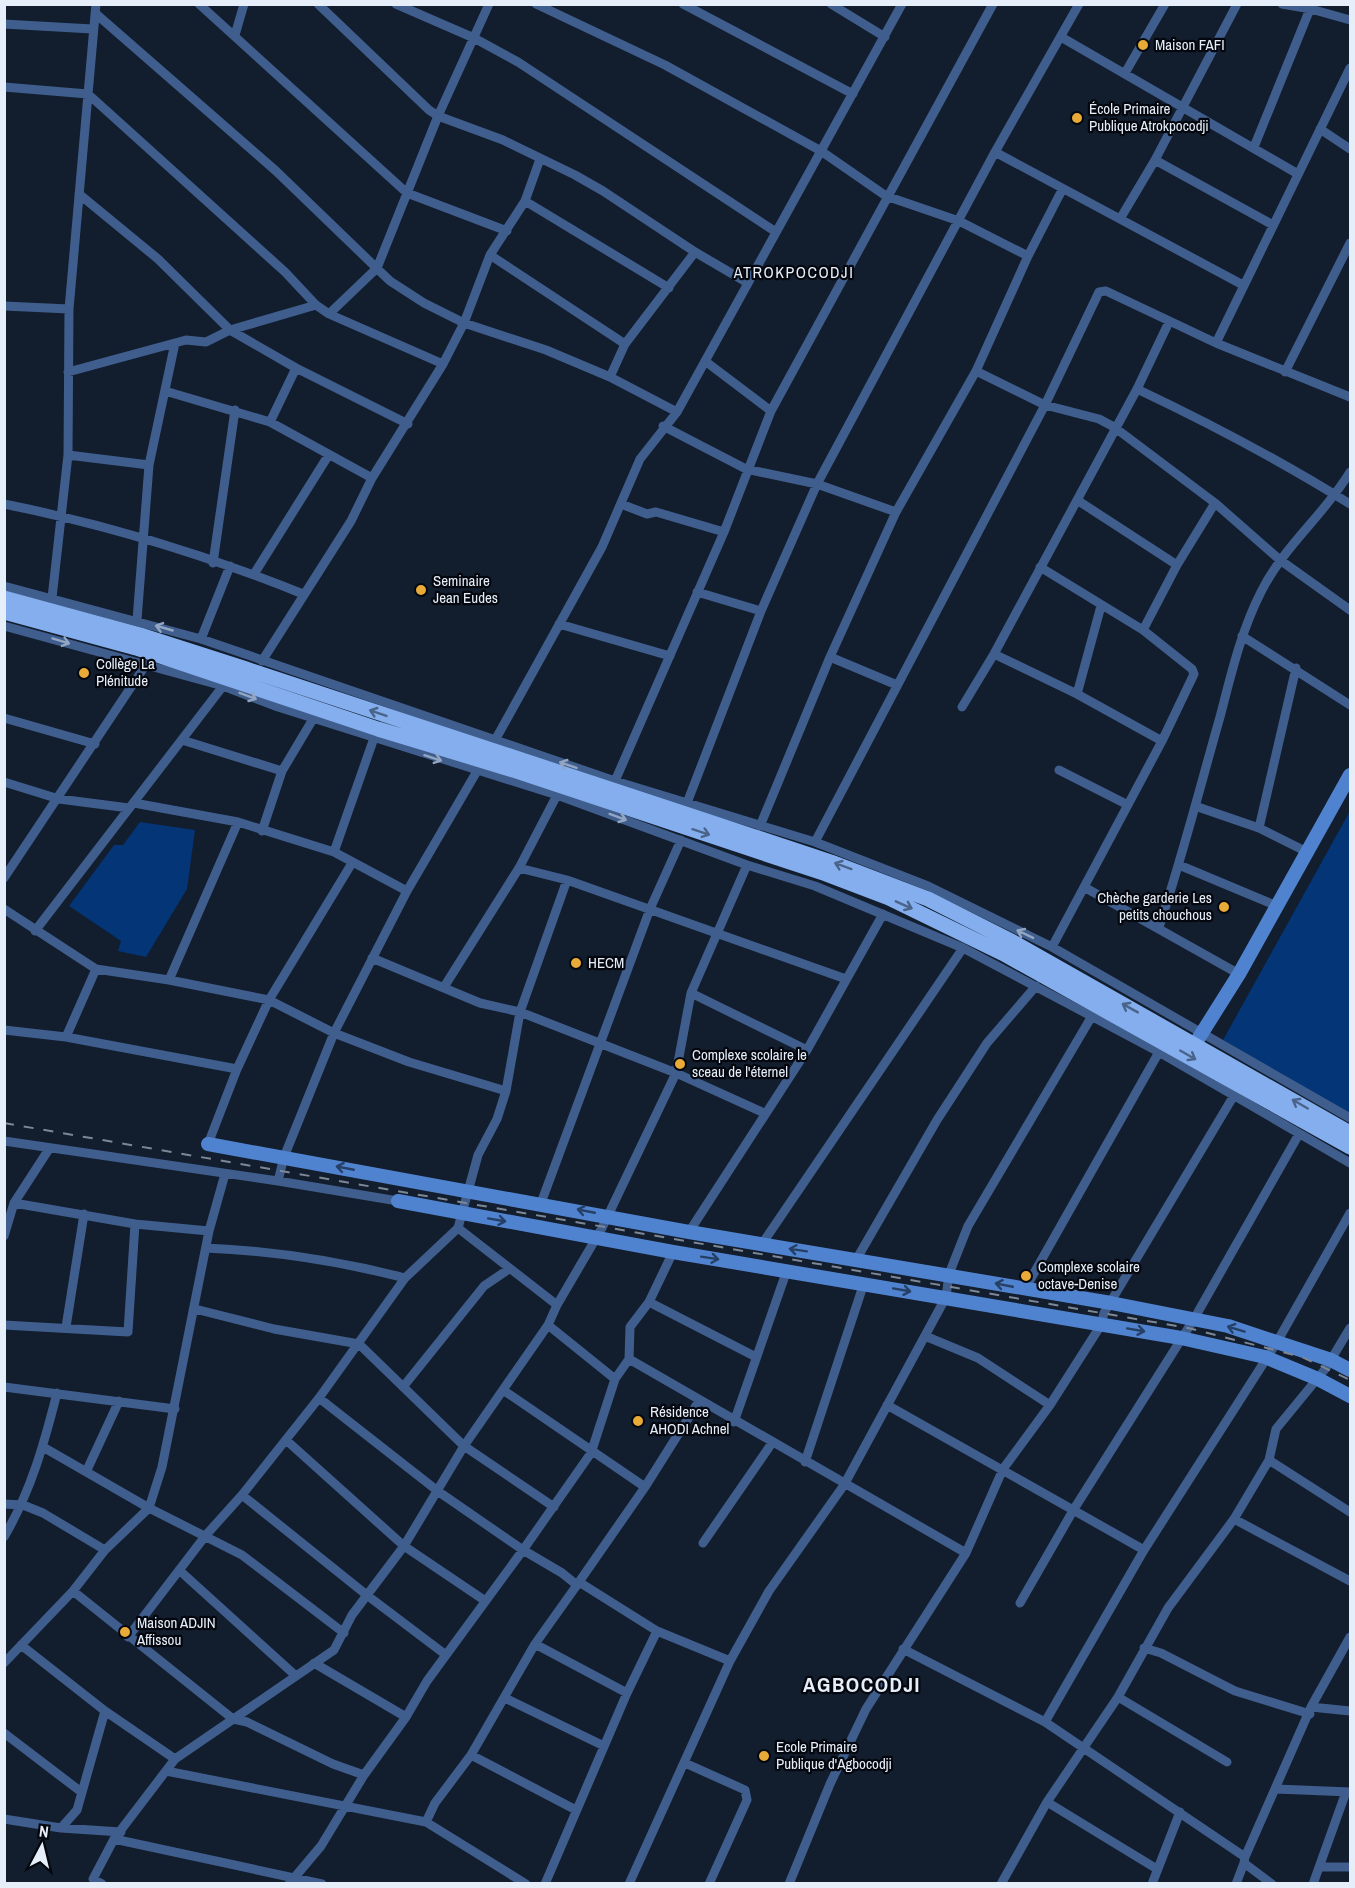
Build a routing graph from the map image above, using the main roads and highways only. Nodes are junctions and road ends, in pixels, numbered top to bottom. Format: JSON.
{"nodes":[{"id":1,"x":4,"y":598,"type":"edge"},
{"id":2,"x":4,"y":612,"type":"edge"},
{"id":3,"x":486,"y":756,"type":"junction"},
{"id":4,"x":1350,"y":775,"type":"edge"},
{"id":5,"x":1199,"y":1039,"type":"junction"},
{"id":6,"x":1350,"y":1133,"type":"edge"},
{"id":7,"x":208,"y":1144,"type":"road end"},
{"id":8,"x":1350,"y":1147,"type":"edge"},
{"id":9,"x":398,"y":1201,"type":"road end"},
{"id":10,"x":1350,"y":1370,"type":"edge"},
{"id":11,"x":1350,"y":1396,"type":"edge"}],
"edges":[{"from":3,"to":1,"type":"highway","one_way":true},
{"from":2,"to":3,"type":"highway"},
{"from":5,"to":3,"type":"highway","one_way":true},
{"from":3,"to":8,"type":"highway","one_way":true},
{"from":4,"to":5,"type":"main road"},
{"from":6,"to":5,"type":"highway","one_way":true},
{"from":10,"to":7,"type":"main road","one_way":true},
{"from":9,"to":11,"type":"main road","one_way":true}]}
